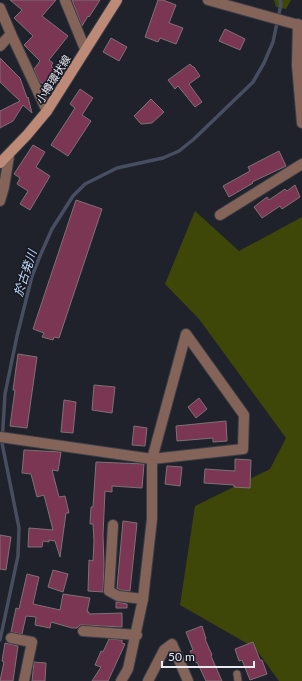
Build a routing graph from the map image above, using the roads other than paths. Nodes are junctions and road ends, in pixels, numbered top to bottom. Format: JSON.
{"nodes":[{"id":1,"x":65,"y":0,"type":"edge"},
{"id":2,"x":117,"y":0,"type":"edge"},
{"id":3,"x":208,"y":0,"type":"edge"},
{"id":4,"x":0,"y":8,"type":"edge"},
{"id":5,"x":300,"y":25,"type":"edge"},
{"id":6,"x":11,"y":34,"type":"junction"},
{"id":7,"x":0,"y":46,"type":"edge"},
{"id":8,"x":85,"y":49,"type":"junction"},
{"id":9,"x":47,"y":111,"type":"junction"},
{"id":10,"x":302,"y":123,"type":"edge"},
{"id":11,"x":9,"y":156,"type":"junction"},
{"id":12,"x":0,"y":163,"type":"edge"},
{"id":13,"x":302,"y":164,"type":"edge"},
{"id":14,"x":0,"y":201,"type":"edge"},
{"id":15,"x":220,"y":215,"type":"dead end"},
{"id":16,"x":4,"y":438,"type":"edge"},
{"id":17,"x":152,"y":459,"type":"junction"},
{"id":18,"x":113,"y":525,"type":"dead end"},
{"id":19,"x":143,"y":599,"type":"junction"},
{"id":20,"x":83,"y":631,"type":"dead end"},
{"id":21,"x":136,"y":635,"type":"junction"},
{"id":22,"x":11,"y":638,"type":"dead end"},
{"id":23,"x":24,"y":681,"type":"edge"},
{"id":24,"x":122,"y":681,"type":"edge"},
{"id":25,"x":148,"y":681,"type":"edge"},
{"id":26,"x":188,"y":681,"type":"edge"}],
"edges":[{"from":1,"to":8,"type":"street"},
{"from":2,"to":8,"type":"main road","name":"小樽環状線"},
{"from":3,"to":5,"type":"street"},
{"from":4,"to":6,"type":"street"},
{"from":5,"to":10,"type":"street"},
{"from":6,"to":7,"type":"street"},
{"from":6,"to":9,"type":"street"},
{"from":8,"to":9,"type":"main road","name":"小樽環状線"},
{"from":9,"to":11,"type":"main road","name":"小樽環状線"},
{"from":11,"to":12,"type":"main road","name":"小樽環状線"},
{"from":11,"to":14,"type":"street"},
{"from":13,"to":15,"type":"street"},
{"from":16,"to":17,"type":"street"},
{"from":17,"to":17,"type":"street"},
{"from":17,"to":19,"type":"street"},
{"from":18,"to":19,"type":"street"},
{"from":19,"to":21,"type":"street"},
{"from":20,"to":21,"type":"street"},
{"from":21,"to":24,"type":"street"},
{"from":22,"to":23,"type":"street"},
{"from":25,"to":26,"type":"street"}]}
